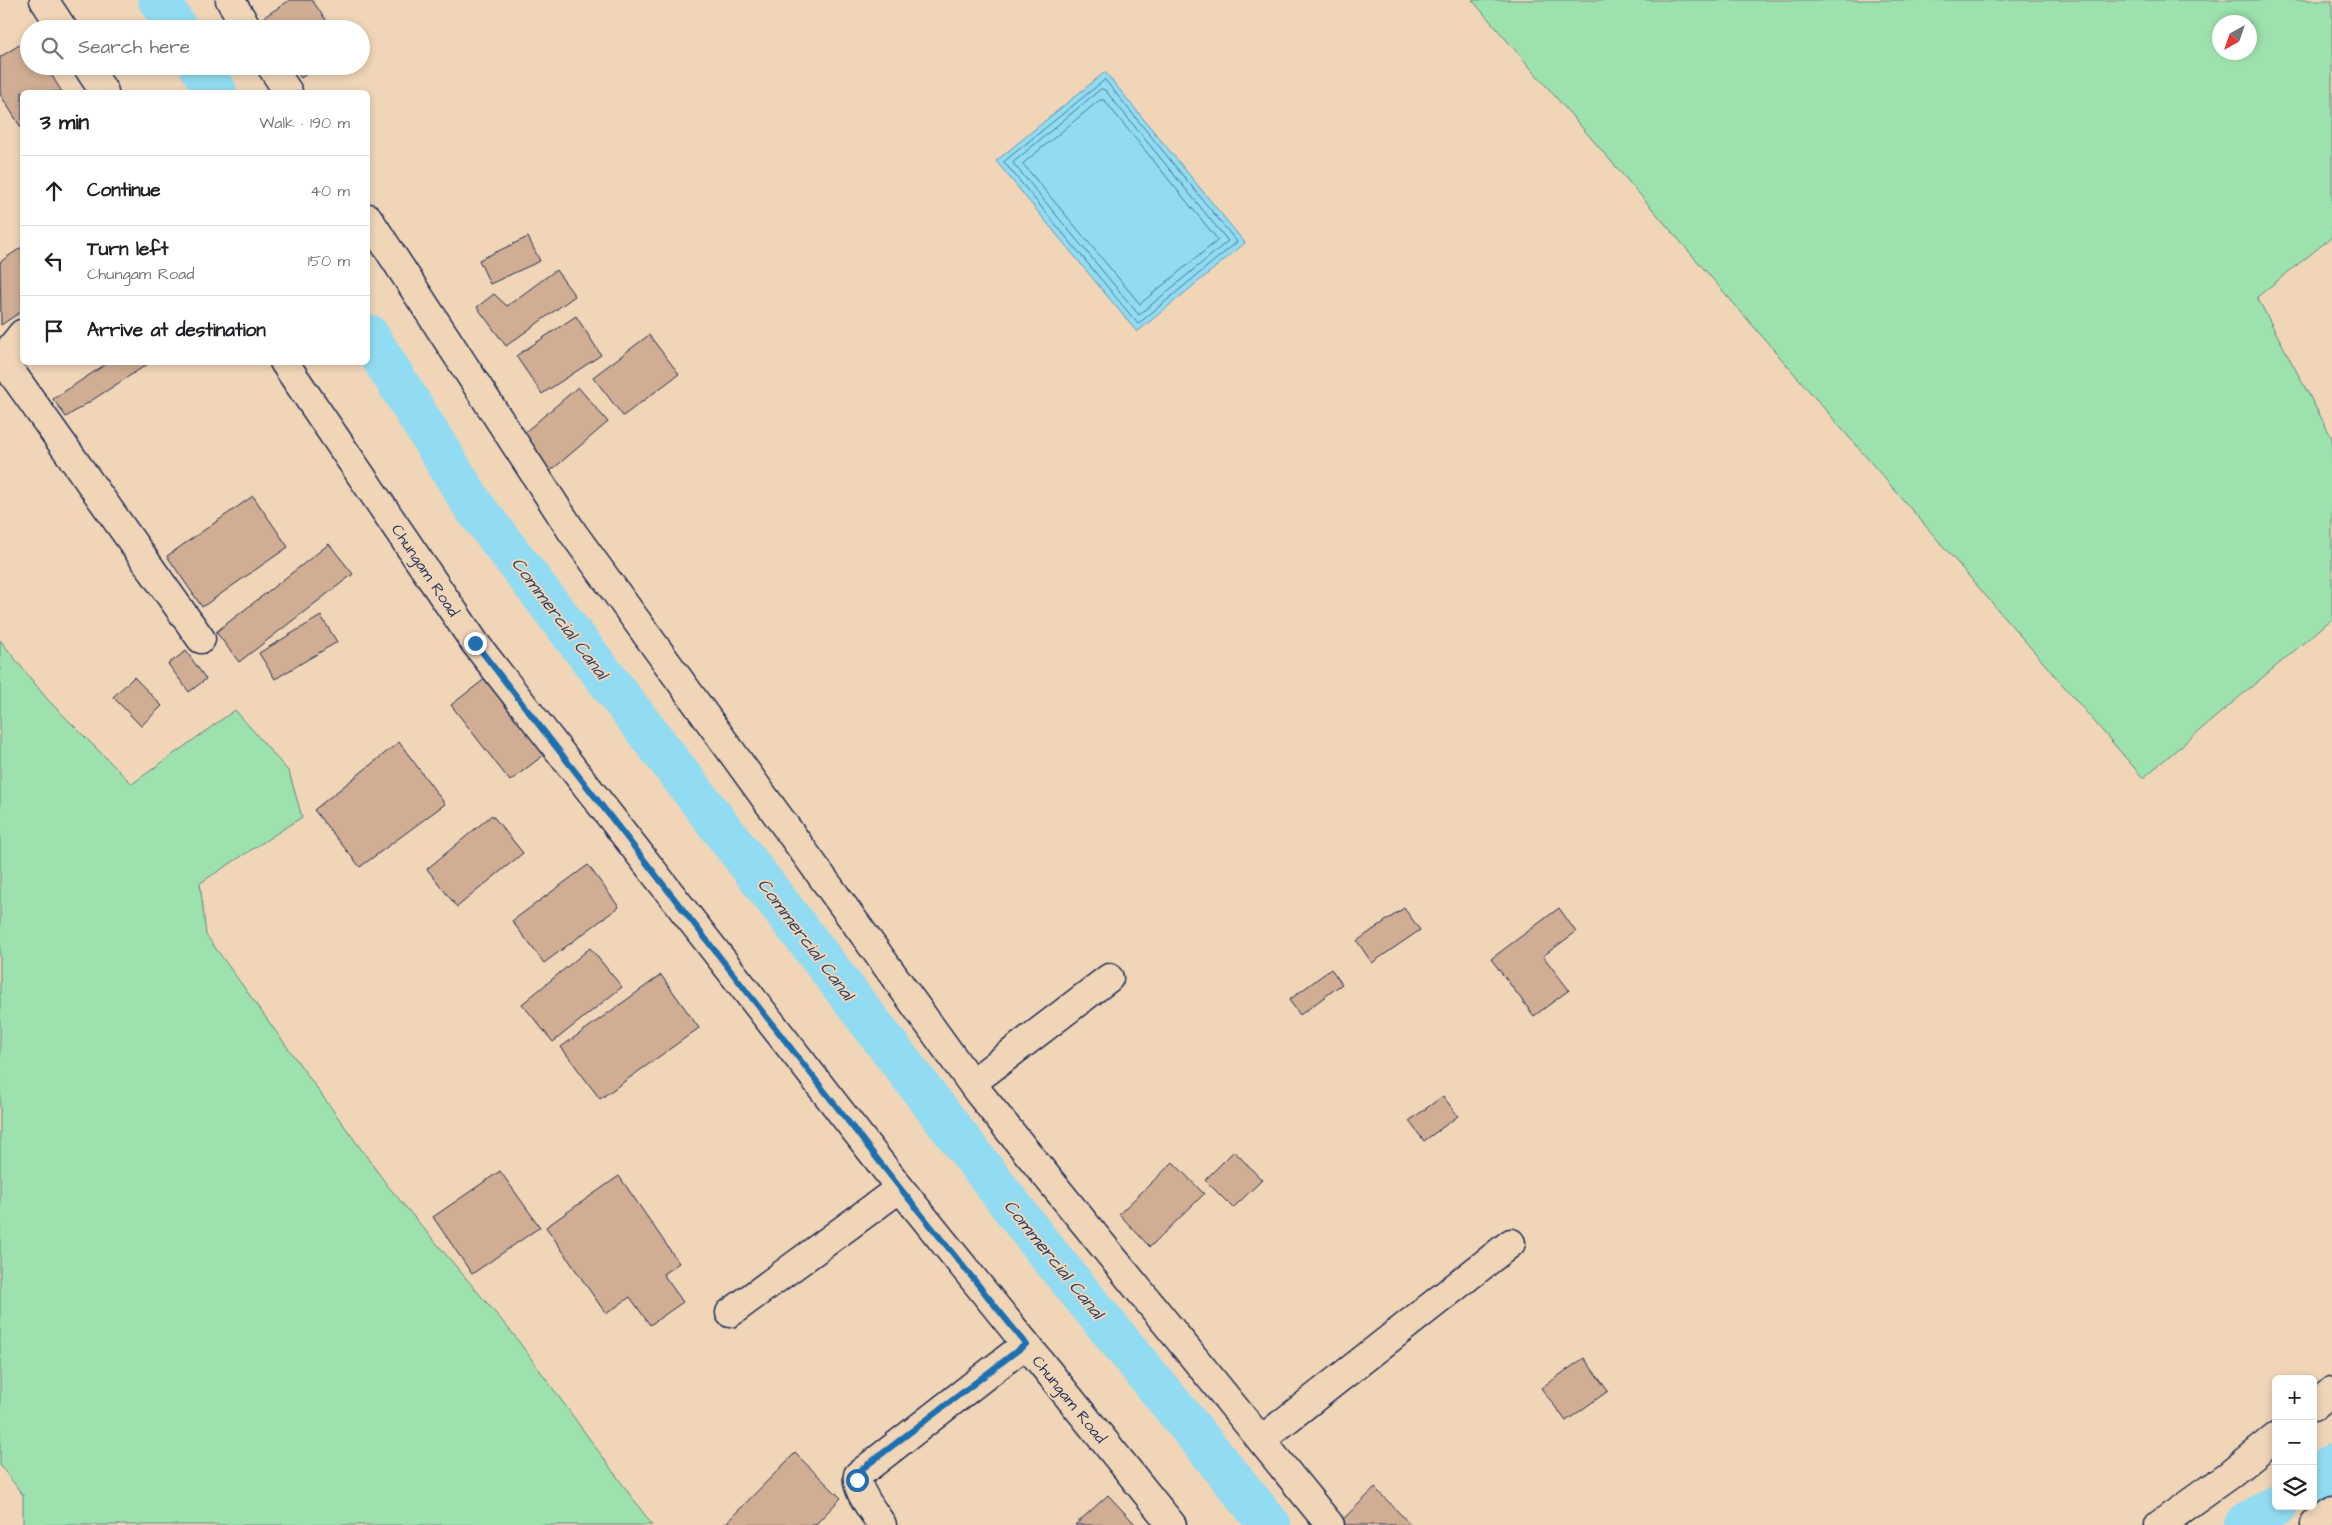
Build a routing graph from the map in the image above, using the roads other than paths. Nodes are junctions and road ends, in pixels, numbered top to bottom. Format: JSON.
{"nodes":[{"id":1,"x":44,"y":0,"type":"edge"},
{"id":2,"x":230,"y":0,"type":"edge"},
{"id":3,"x":57,"y":20,"type":"edge"},
{"id":4,"x":242,"y":20,"type":"edge"},
{"id":5,"x":93,"y":75,"type":"edge"},
{"id":6,"x":278,"y":75,"type":"edge"},
{"id":7,"x":103,"y":90,"type":"edge"},
{"id":8,"x":287,"y":90,"type":"edge"},
{"id":9,"x":370,"y":221,"type":"edge"},
{"id":10,"x":20,"y":336,"type":"edge"},
{"id":11,"x":286,"y":365,"type":"edge"},
{"id":12,"x":201,"y":638,"type":"dead end"},
{"id":13,"x":1109,"y":978,"type":"dead end"},
{"id":14,"x":972,"y":1083,"type":"junction"},
{"id":15,"x":900,"y":1188,"type":"junction"},
{"id":16,"x":1511,"y":1243,"type":"dead end"},
{"id":17,"x":730,"y":1313,"type":"dead end"},
{"id":18,"x":1026,"y":1344,"type":"junction"},
{"id":19,"x":2332,"y":1391,"type":"edge"},
{"id":20,"x":2317,"y":1404,"type":"edge"},
{"id":21,"x":1261,"y":1440,"type":"junction"},
{"id":22,"x":2272,"y":1440,"type":"edge"},
{"id":23,"x":2332,"y":1510,"type":"edge"},
{"id":24,"x":882,"y":1525,"type":"edge"},
{"id":25,"x":1172,"y":1525,"type":"edge"},
{"id":26,"x":1330,"y":1525,"type":"edge"},
{"id":27,"x":2159,"y":1525,"type":"edge"},
{"id":28,"x":2315,"y":1525,"type":"edge"}],
"edges":[{"from":1,"to":3,"type":"street"},
{"from":2,"to":4,"type":"street"},
{"from":5,"to":7,"type":"street"},
{"from":6,"to":8,"type":"street"},
{"from":9,"to":14,"type":"street"},
{"from":10,"to":12,"type":"street"},
{"from":11,"to":15,"type":"street","name":"Chungam Road"},
{"from":13,"to":14,"type":"street"},
{"from":14,"to":21,"type":"street"},
{"from":15,"to":17,"type":"street"},
{"from":15,"to":18,"type":"street","name":"Chungam Road"},
{"from":16,"to":21,"type":"street"},
{"from":18,"to":24,"type":"street"},
{"from":18,"to":25,"type":"street","name":"Chungam Road"},
{"from":19,"to":20,"type":"street"},
{"from":21,"to":26,"type":"street"},
{"from":22,"to":27,"type":"street"},
{"from":23,"to":28,"type":"street"}]}
